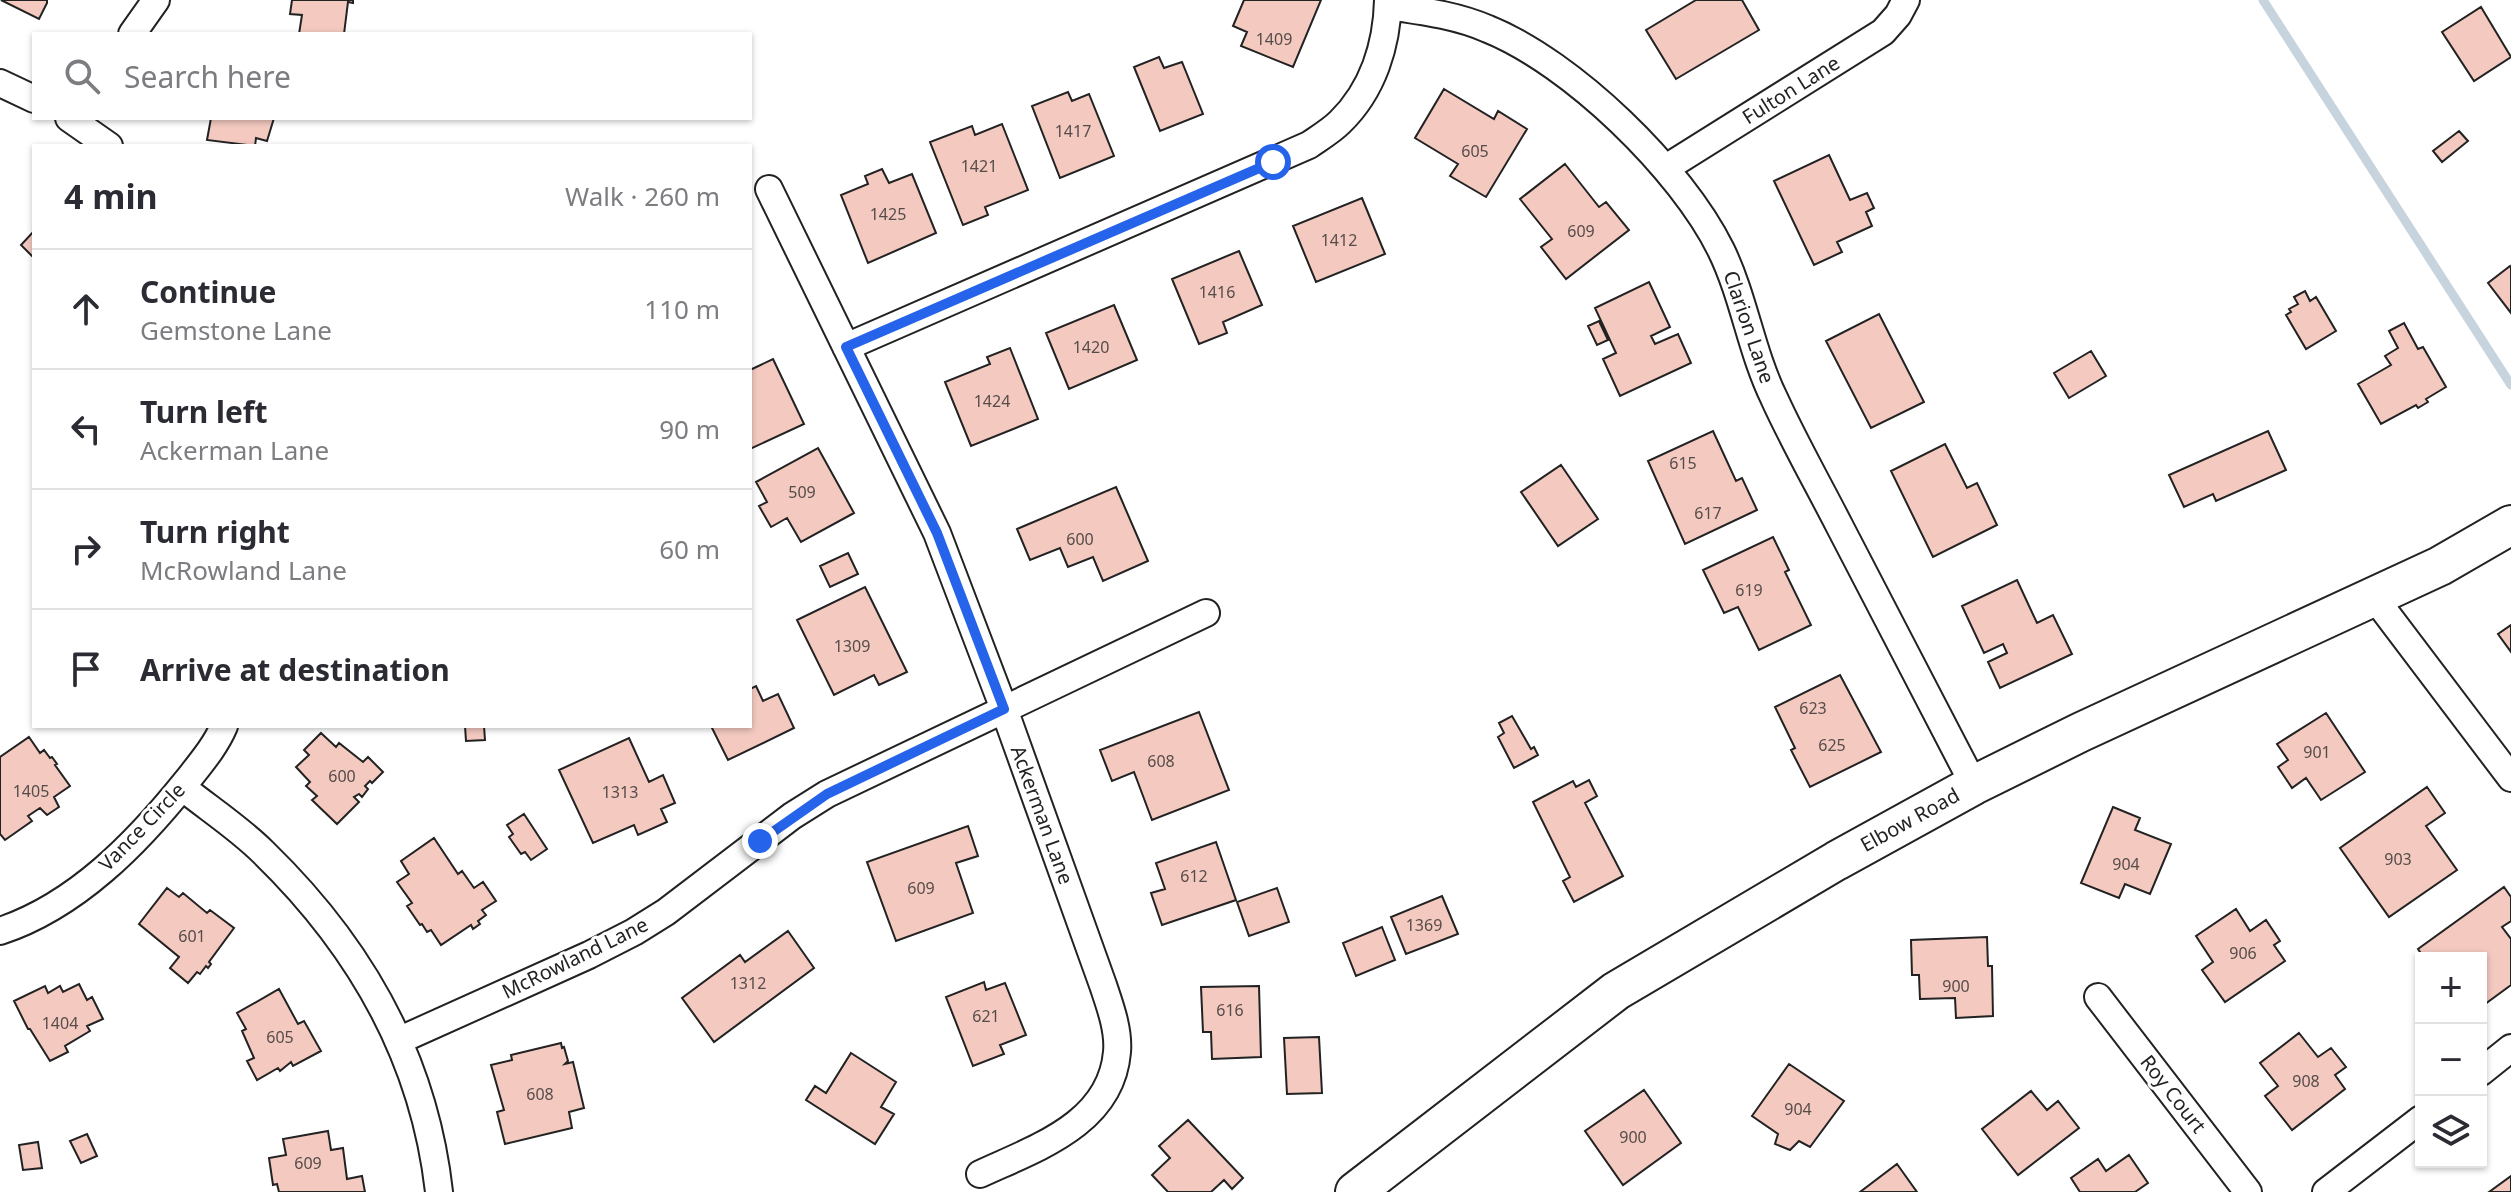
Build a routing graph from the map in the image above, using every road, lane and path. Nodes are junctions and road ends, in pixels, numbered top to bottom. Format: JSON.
{"nodes":[{"id":1,"x":156,"y":0,"type":"edge"},
{"id":2,"x":1906,"y":0,"type":"edge"},
{"id":3,"x":1388,"y":3,"type":"edge"},
{"id":4,"x":133,"y":32,"type":"edge"},
{"id":5,"x":0,"y":83,"type":"edge"},
{"id":6,"x":32,"y":98,"type":"edge"},
{"id":7,"x":73,"y":120,"type":"edge"},
{"id":8,"x":106,"y":144,"type":"edge"},
{"id":9,"x":1666,"y":168,"type":"junction"},
{"id":10,"x":769,"y":189,"type":"dead end"},
{"id":11,"x":846,"y":347,"type":"junction"},
{"id":12,"x":2511,"y":525,"type":"edge"},
{"id":13,"x":2374,"y":597,"type":"junction"},
{"id":14,"x":1206,"y":613,"type":"dead end"},
{"id":15,"x":1004,"y":709,"type":"junction"},
{"id":16,"x":223,"y":728,"type":"edge"},
{"id":17,"x":2511,"y":778,"type":"edge"},
{"id":18,"x":1974,"y":785,"type":"junction"},
{"id":19,"x":182,"y":787,"type":"junction"},
{"id":20,"x":0,"y":931,"type":"edge"},
{"id":21,"x":2098,"y":997,"type":"dead end"},
{"id":22,"x":400,"y":1040,"type":"junction"},
{"id":23,"x":2511,"y":1048,"type":"edge"},
{"id":24,"x":2487,"y":1067,"type":"edge"},
{"id":25,"x":2415,"y":1124,"type":"edge"},
{"id":26,"x":980,"y":1174,"type":"dead end"},
{"id":27,"x":439,"y":1192,"type":"edge"},
{"id":28,"x":1355,"y":1192,"type":"edge"},
{"id":29,"x":2248,"y":1192,"type":"edge"},
{"id":30,"x":2326,"y":1192,"type":"edge"}],
"edges":[{"from":1,"to":4,"type":"street"},
{"from":2,"to":9,"type":"street","name":"Fulton Lane"},
{"from":3,"to":9,"type":"street","name":"Clarion Lane"},
{"from":3,"to":11,"type":"street"},
{"from":5,"to":6,"type":"street"},
{"from":7,"to":8,"type":"street"},
{"from":9,"to":18,"type":"street","name":"Clarion Lane"},
{"from":10,"to":11,"type":"street","name":"Ackerman Lane"},
{"from":11,"to":15,"type":"street","name":"Ackerman Lane"},
{"from":12,"to":13,"type":"street","name":"Elbow Road"},
{"from":13,"to":17,"type":"street"},
{"from":13,"to":18,"type":"street","name":"Elbow Road"},
{"from":14,"to":15,"type":"street","name":"McRowland Lane"},
{"from":15,"to":22,"type":"street","name":"McRowland Lane"},
{"from":15,"to":26,"type":"street","name":"Ackerman Lane"},
{"from":16,"to":19,"type":"street","name":"Vance Circle"},
{"from":18,"to":28,"type":"street","name":"Elbow Road"},
{"from":19,"to":20,"type":"street","name":"Vance Circle"},
{"from":19,"to":22,"type":"street"},
{"from":21,"to":29,"type":"street","name":"Roy Court"},
{"from":22,"to":27,"type":"street"},
{"from":23,"to":24,"type":"street"},
{"from":25,"to":30,"type":"street"}]}
